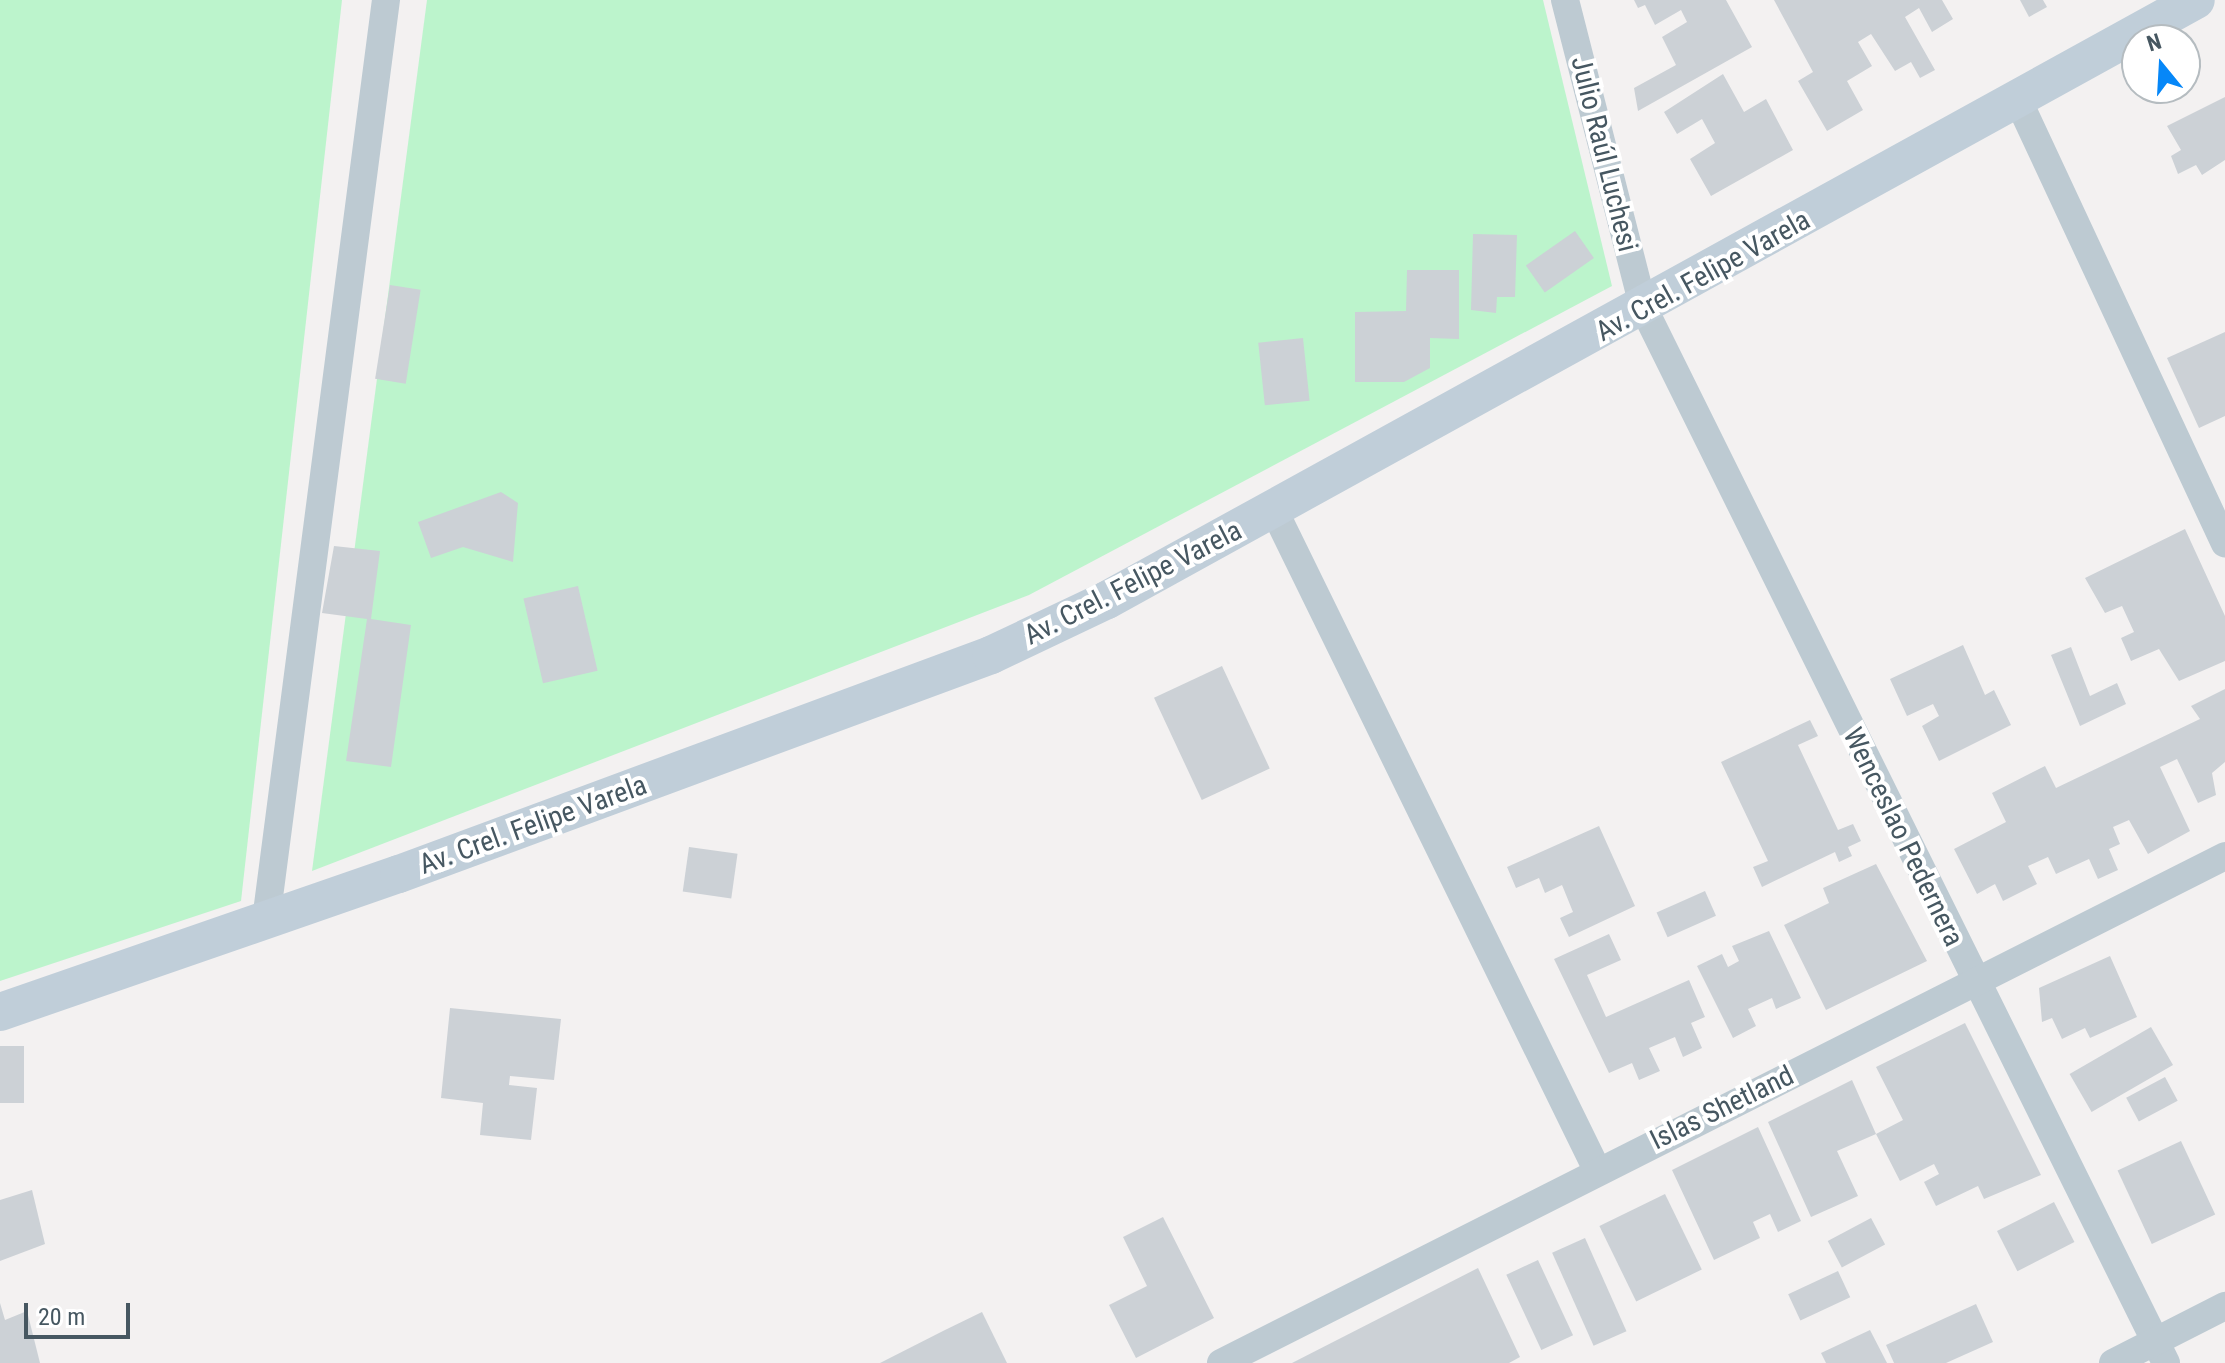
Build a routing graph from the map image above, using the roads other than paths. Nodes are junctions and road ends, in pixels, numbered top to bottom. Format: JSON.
{"nodes":[{"id":1,"x":386,"y":0,"type":"edge"},
{"id":2,"x":1565,"y":0,"type":"edge"},
{"id":3,"x":2196,"y":0,"type":"edge"},
{"id":4,"x":2019,"y":102,"type":"junction"},
{"id":5,"x":1644,"y":309,"type":"junction"},
{"id":6,"x":1274,"y":510,"type":"junction"},
{"id":7,"x":2225,"y":543,"type":"edge"},
{"id":8,"x":2225,"y":856,"type":"edge"},
{"id":9,"x":266,"y":920,"type":"junction"},
{"id":10,"x":1974,"y":983,"type":"junction"},
{"id":11,"x":0,"y":1012,"type":"edge"},
{"id":12,"x":1597,"y":1170,"type":"junction"},
{"id":13,"x":2225,"y":1306,"type":"edge"},
{"id":14,"x":2161,"y":1352,"type":"edge"},
{"id":15,"x":1238,"y":1359,"type":"edge"},
{"id":16,"x":2113,"y":1363,"type":"edge"}],
"edges":[{"from":1,"to":9,"type":"street"},
{"from":2,"to":5,"type":"street","name":"Julio Raúl Luchesi"},
{"from":3,"to":4,"type":"main road","name":"Av. Crel. Felipe Varela"},
{"from":4,"to":5,"type":"main road","name":"Av. Crel. Felipe Varela"},
{"from":4,"to":7,"type":"street"},
{"from":5,"to":6,"type":"main road","name":"Av. Crel. Felipe Varela"},
{"from":5,"to":10,"type":"street","name":"Wenceslao Pedernera"},
{"from":6,"to":9,"type":"main road","name":"Av. Crel. Felipe Varela"},
{"from":6,"to":12,"type":"street"},
{"from":8,"to":10,"type":"street","name":"Islas Shetland"},
{"from":9,"to":11,"type":"main road","name":"Av. Crel. Felipe Varela"},
{"from":10,"to":12,"type":"street","name":"Islas Shetland"},
{"from":10,"to":14,"type":"street","name":"Wenceslao Pedernera"},
{"from":12,"to":15,"type":"street","name":"Islas Shetland"},
{"from":13,"to":14,"type":"street"},
{"from":14,"to":16,"type":"street"}]}
